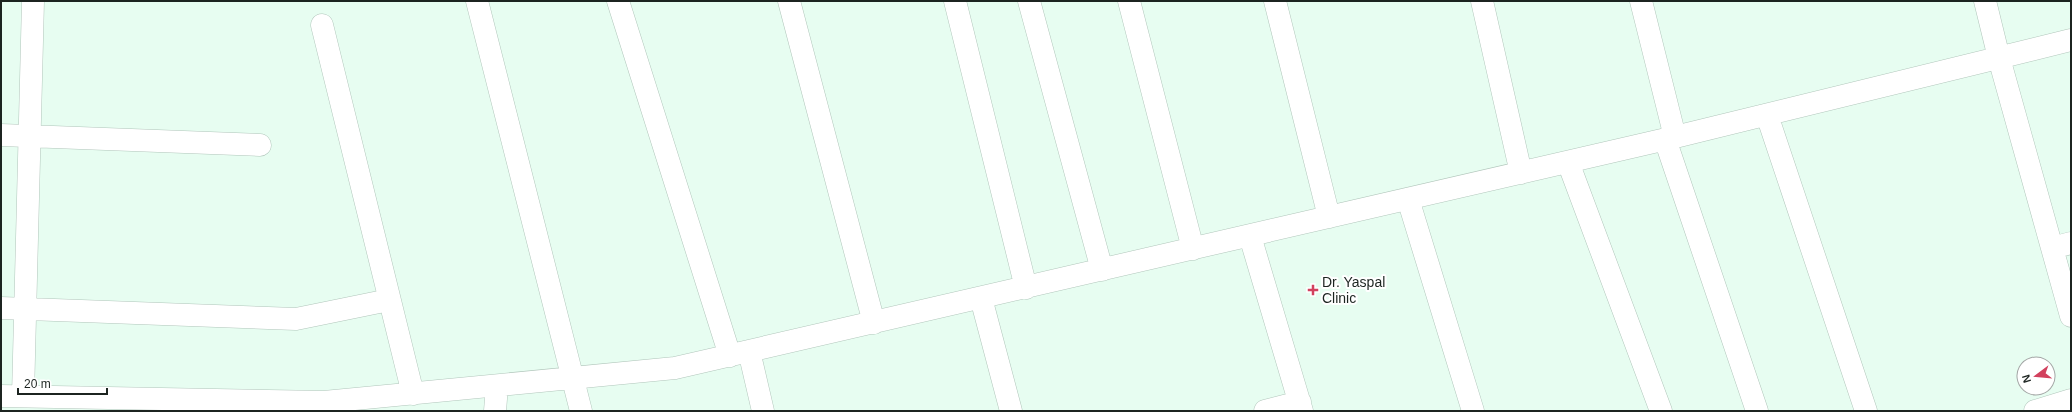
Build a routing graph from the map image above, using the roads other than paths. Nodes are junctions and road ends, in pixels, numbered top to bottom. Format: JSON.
{"nodes":[{"id":1,"x":33,"y":1,"type":"edge"},
{"id":2,"x":477,"y":1,"type":"edge"},
{"id":3,"x":618,"y":1,"type":"edge"},
{"id":4,"x":789,"y":1,"type":"edge"},
{"id":5,"x":955,"y":1,"type":"edge"},
{"id":6,"x":1029,"y":1,"type":"edge"},
{"id":7,"x":1129,"y":1,"type":"edge"},
{"id":8,"x":1275,"y":1,"type":"edge"},
{"id":9,"x":1482,"y":1,"type":"edge"},
{"id":10,"x":1641,"y":1,"type":"edge"},
{"id":11,"x":1985,"y":1,"type":"edge"},
{"id":12,"x":322,"y":25,"type":"dead end"},
{"id":13,"x":2071,"y":40,"type":"edge"},
{"id":14,"x":1999,"y":58,"type":"junction"},
{"id":15,"x":1767,"y":115,"type":"junction"},
{"id":16,"x":1,"y":135,"type":"edge"},
{"id":17,"x":30,"y":136,"type":"junction"},
{"id":18,"x":1670,"y":138,"type":"junction"},
{"id":19,"x":260,"y":145,"type":"dead end"},
{"id":20,"x":1568,"y":162,"type":"junction"},
{"id":21,"x":1521,"y":173,"type":"junction"},
{"id":22,"x":1408,"y":199,"type":"junction"},
{"id":23,"x":1329,"y":218,"type":"junction"},
{"id":24,"x":1250,"y":236,"type":"junction"},
{"id":25,"x":2062,"y":246,"type":"edge"},
{"id":26,"x":1193,"y":249,"type":"junction"},
{"id":27,"x":1102,"y":270,"type":"junction"},
{"id":28,"x":1026,"y":288,"type":"junction"},
{"id":29,"x":981,"y":298,"type":"junction"},
{"id":30,"x":389,"y":300,"type":"junction"},
{"id":31,"x":1,"y":308,"type":"edge"},
{"id":32,"x":25,"y":308,"type":"junction"},
{"id":33,"x":2071,"y":316,"type":"edge"},
{"id":34,"x":874,"y":323,"type":"junction"},
{"id":35,"x":739,"y":354,"type":"junction"},
{"id":36,"x":572,"y":378,"type":"junction"},
{"id":37,"x":497,"y":386,"type":"junction"},
{"id":38,"x":413,"y":394,"type":"junction"},
{"id":39,"x":1,"y":396,"type":"edge"},
{"id":40,"x":23,"y":396,"type":"junction"},
{"id":41,"x":2071,"y":400,"type":"edge"},
{"id":42,"x":99,"y":405,"type":"edge"},
{"id":43,"x":1301,"y":406,"type":"edge"},
{"id":44,"x":324,"y":407,"type":"edge"},
{"id":45,"x":495,"y":411,"type":"edge"},
{"id":46,"x":581,"y":411,"type":"edge"},
{"id":47,"x":763,"y":411,"type":"edge"},
{"id":48,"x":1011,"y":411,"type":"edge"},
{"id":49,"x":1265,"y":411,"type":"edge"},
{"id":50,"x":1473,"y":411,"type":"edge"},
{"id":51,"x":1661,"y":411,"type":"edge"},
{"id":52,"x":1757,"y":411,"type":"edge"},
{"id":53,"x":1866,"y":411,"type":"edge"},
{"id":54,"x":2035,"y":411,"type":"edge"}],
"edges":[{"from":1,"to":17,"type":"street"},
{"from":2,"to":36,"type":"street"},
{"from":3,"to":35,"type":"street"},
{"from":4,"to":34,"type":"street"},
{"from":5,"to":28,"type":"street"},
{"from":6,"to":27,"type":"street"},
{"from":7,"to":26,"type":"street"},
{"from":8,"to":23,"type":"street"},
{"from":9,"to":21,"type":"street"},
{"from":10,"to":18,"type":"street"},
{"from":11,"to":14,"type":"street"},
{"from":12,"to":30,"type":"street"},
{"from":13,"to":14,"type":"street"},
{"from":14,"to":15,"type":"street"},
{"from":14,"to":25,"type":"street"},
{"from":15,"to":18,"type":"street"},
{"from":15,"to":53,"type":"street"},
{"from":16,"to":17,"type":"street"},
{"from":17,"to":19,"type":"street"},
{"from":17,"to":32,"type":"street"},
{"from":18,"to":20,"type":"street"},
{"from":18,"to":52,"type":"street"},
{"from":20,"to":21,"type":"street"},
{"from":20,"to":51,"type":"street"},
{"from":21,"to":22,"type":"street"},
{"from":22,"to":23,"type":"street"},
{"from":22,"to":50,"type":"street"},
{"from":23,"to":24,"type":"street"},
{"from":24,"to":26,"type":"street"},
{"from":24,"to":43,"type":"street"},
{"from":25,"to":33,"type":"street"},
{"from":26,"to":27,"type":"street"},
{"from":27,"to":28,"type":"street"},
{"from":28,"to":29,"type":"street"},
{"from":29,"to":34,"type":"street"},
{"from":29,"to":48,"type":"street"},
{"from":30,"to":32,"type":"street"},
{"from":30,"to":38,"type":"street"},
{"from":31,"to":32,"type":"street"},
{"from":32,"to":40,"type":"street"},
{"from":34,"to":35,"type":"street"},
{"from":35,"to":36,"type":"street"},
{"from":35,"to":47,"type":"street"},
{"from":36,"to":37,"type":"street"},
{"from":36,"to":46,"type":"street"},
{"from":37,"to":38,"type":"street"},
{"from":37,"to":45,"type":"street"},
{"from":38,"to":44,"type":"street"},
{"from":39,"to":40,"type":"street"},
{"from":40,"to":42,"type":"street"},
{"from":41,"to":54,"type":"street"},
{"from":42,"to":44,"type":"street"},
{"from":43,"to":49,"type":"street"}]}
